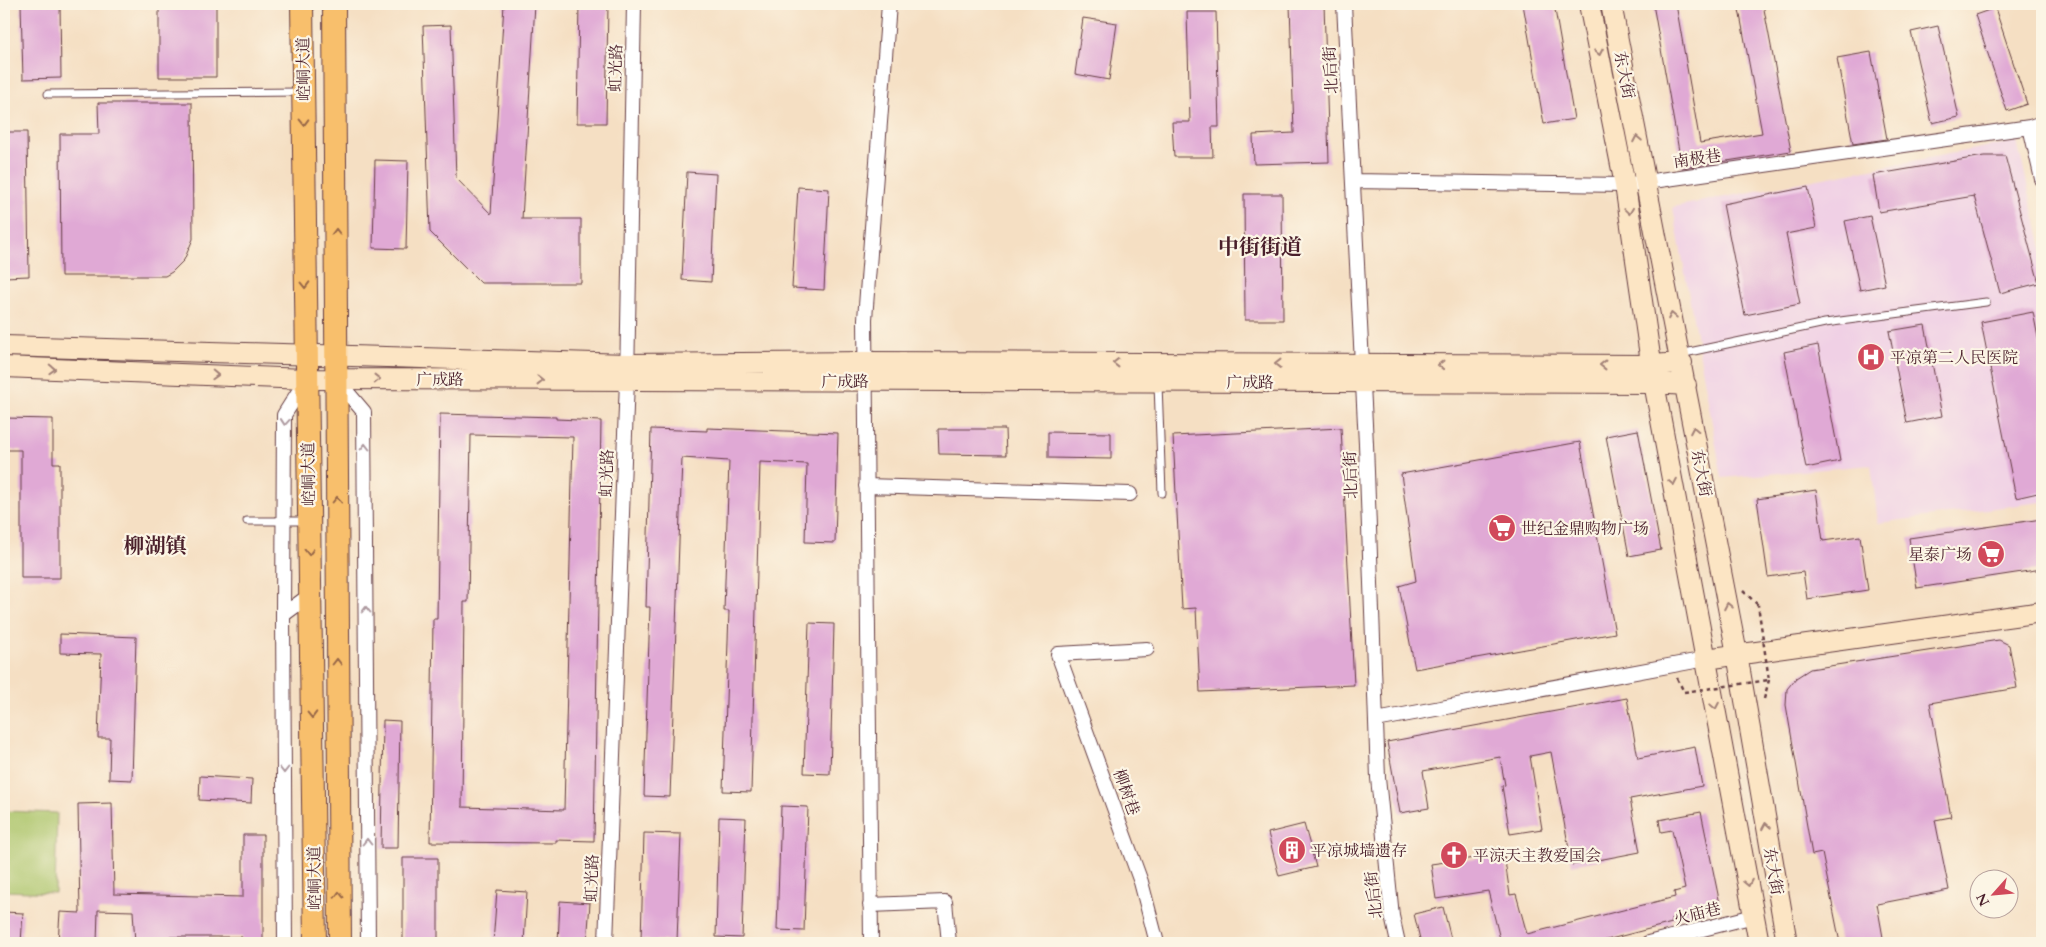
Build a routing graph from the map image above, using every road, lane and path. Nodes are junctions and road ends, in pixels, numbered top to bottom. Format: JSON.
{"nodes":[{"id":1,"x":302,"y":4,"type":"edge"},
{"id":2,"x":334,"y":4,"type":"edge"},
{"id":3,"x":634,"y":4,"type":"edge"},
{"id":4,"x":889,"y":4,"type":"edge"},
{"id":5,"x":1344,"y":4,"type":"edge"},
{"id":6,"x":1589,"y":4,"type":"edge"},
{"id":7,"x":1611,"y":4,"type":"edge"},
{"id":8,"x":303,"y":92,"type":"junction"},
{"id":9,"x":48,"y":94,"type":"dead end"},
{"id":10,"x":2036,"y":125,"type":"edge"},
{"id":11,"x":2042,"y":179,"type":"edge"},
{"id":12,"x":1353,"y":181,"type":"junction"},
{"id":13,"x":1646,"y":183,"type":"junction"},
{"id":14,"x":1625,"y":185,"type":"junction"},
{"id":15,"x":1986,"y":302,"type":"dead end"},
{"id":16,"x":4,"y":346,"type":"edge"},
{"id":17,"x":306,"y":354,"type":"junction"},
{"id":18,"x":336,"y":354,"type":"junction"},
{"id":19,"x":1681,"y":358,"type":"junction"},
{"id":20,"x":4,"y":367,"type":"edge"},
{"id":21,"x":865,"y":371,"type":"junction"},
{"id":22,"x":628,"y":372,"type":"junction"},
{"id":23,"x":1363,"y":373,"type":"junction"},
{"id":24,"x":1653,"y":374,"type":"junction"},
{"id":25,"x":306,"y":379,"type":"junction"},
{"id":26,"x":336,"y":379,"type":"junction"},
{"id":27,"x":1158,"y":382,"type":"junction"},
{"id":28,"x":1686,"y":385,"type":"junction"},
{"id":29,"x":866,"y":486,"type":"junction"},
{"id":30,"x":1162,"y":493,"type":"dead end"},
{"id":31,"x":1130,"y":494,"type":"dead end"},
{"id":32,"x":309,"y":520,"type":"junction"},
{"id":33,"x":246,"y":521,"type":"dead end"},
{"id":34,"x":284,"y":522,"type":"junction"},
{"id":35,"x":310,"y":595,"type":"junction"},
{"id":36,"x":1758,"y":605,"type":"dead end"},
{"id":37,"x":283,"y":615,"type":"junction"},
{"id":38,"x":2041,"y":617,"type":"edge"},
{"id":39,"x":1147,"y":649,"type":"dead end"},
{"id":40,"x":1737,"y":654,"type":"junction"},
{"id":41,"x":1706,"y":658,"type":"junction"},
{"id":42,"x":1684,"y":692,"type":"dead end"},
{"id":43,"x":1376,"y":720,"type":"junction"},
{"id":44,"x":870,"y":905,"type":"junction"},
{"id":45,"x":1754,"y":916,"type":"junction"},
{"id":46,"x":285,"y":943,"type":"edge"},
{"id":47,"x":316,"y":943,"type":"edge"},
{"id":48,"x":340,"y":943,"type":"edge"},
{"id":49,"x":368,"y":943,"type":"edge"},
{"id":50,"x":606,"y":943,"type":"edge"},
{"id":51,"x":870,"y":943,"type":"edge"},
{"id":52,"x":950,"y":943,"type":"edge"},
{"id":53,"x":1158,"y":943,"type":"edge"},
{"id":54,"x":1398,"y":943,"type":"edge"},
{"id":55,"x":1648,"y":943,"type":"edge"},
{"id":56,"x":1759,"y":943,"type":"edge"},
{"id":57,"x":1787,"y":943,"type":"edge"}],
"edges":[{"from":1,"to":8,"type":"main road","name":"崆峒大道"},
{"from":18,"to":2,"type":"main road","name":"崆峒大道","one_way":true},
{"from":3,"to":22,"type":"street","name":"虹光路"},
{"from":4,"to":21,"type":"street"},
{"from":5,"to":12,"type":"street","name":"北后街"},
{"from":6,"to":14,"type":"main road","name":"东大街","one_way":true},
{"from":13,"to":7,"type":"main road","name":"东大街","one_way":true},
{"from":8,"to":9,"type":"lane"},
{"from":8,"to":17,"type":"main road","name":"崆峒大道","one_way":true},
{"from":10,"to":11,"type":"street"},
{"from":10,"to":13,"type":"street","name":"南极巷"},
{"from":12,"to":14,"type":"street","name":"南极巷"},
{"from":12,"to":23,"type":"street","name":"北后街"},
{"from":13,"to":14,"type":"street","name":"南极巷"},
{"from":19,"to":13,"type":"main road","name":"东大街","one_way":true},
{"from":14,"to":24,"type":"main road","name":"东大街","one_way":true},
{"from":15,"to":19,"type":"lane"},
{"from":16,"to":17,"type":"main road","name":"广成路"},
{"from":17,"to":18,"type":"main road","name":"广成路"},
{"from":17,"to":25,"type":"main road","name":"崆峒大道"},
{"from":18,"to":22,"type":"main road","name":"广成路"},
{"from":18,"to":26,"type":"main road","name":"崆峒大道"},
{"from":19,"to":24,"type":"main road","name":"广成路"},
{"from":19,"to":28,"type":"main road","name":"东大街"},
{"from":20,"to":25,"type":"main road","name":"广成路","one_way":true},
{"from":21,"to":22,"type":"main road","name":"广成路"},
{"from":23,"to":21,"type":"main road","name":"广成路","one_way":true},
{"from":21,"to":27,"type":"main road","name":"广成路"},
{"from":21,"to":29,"type":"street"},
{"from":26,"to":22,"type":"main road","name":"广成路","one_way":true},
{"from":22,"to":50,"type":"street","name":"虹光路"},
{"from":23,"to":24,"type":"main road","name":"广成路"},
{"from":23,"to":27,"type":"main road","name":"广成路"},
{"from":23,"to":43,"type":"street","name":"北后街"},
{"from":24,"to":28,"type":"main road","name":"广成路"},
{"from":24,"to":41,"type":"main road","name":"东大街","one_way":true},
{"from":25,"to":26,"type":"main road","name":"广成路"},
{"from":25,"to":32,"type":"main road","name":"崆峒大道"},
{"from":25,"to":34,"type":"street","one_way":true},
{"from":48,"to":26,"type":"main road","name":"崆峒大道","one_way":true},
{"from":49,"to":26,"type":"street","one_way":true},
{"from":27,"to":30,"type":"lane"},
{"from":40,"to":28,"type":"main road","name":"东大街","one_way":true},
{"from":29,"to":31,"type":"street"},
{"from":29,"to":44,"type":"street"},
{"from":32,"to":34,"type":"lane"},
{"from":32,"to":35,"type":"main road","name":"崆峒大道","one_way":true},
{"from":33,"to":34,"type":"lane"},
{"from":34,"to":37,"type":"street"},
{"from":35,"to":37,"type":"street"},
{"from":35,"to":47,"type":"main road","name":"崆峒大道","one_way":true},
{"from":36,"to":42,"type":"path","bridge":true},
{"from":37,"to":46,"type":"street","one_way":true},
{"from":38,"to":40,"type":"main road"},
{"from":39,"to":53,"type":"street","name":"柳树巷"},
{"from":40,"to":41,"type":"main road"},
{"from":57,"to":40,"type":"main road","name":"东大街","one_way":true},
{"from":41,"to":43,"type":"street"},
{"from":41,"to":45,"type":"main road","name":"东大街","one_way":true},
{"from":43,"to":54,"type":"street","name":"北后街"},
{"from":44,"to":51,"type":"street"},
{"from":44,"to":52,"type":"street"},
{"from":45,"to":55,"type":"street","name":"火庙巷"},
{"from":45,"to":56,"type":"main road","name":"东大街"}]}
